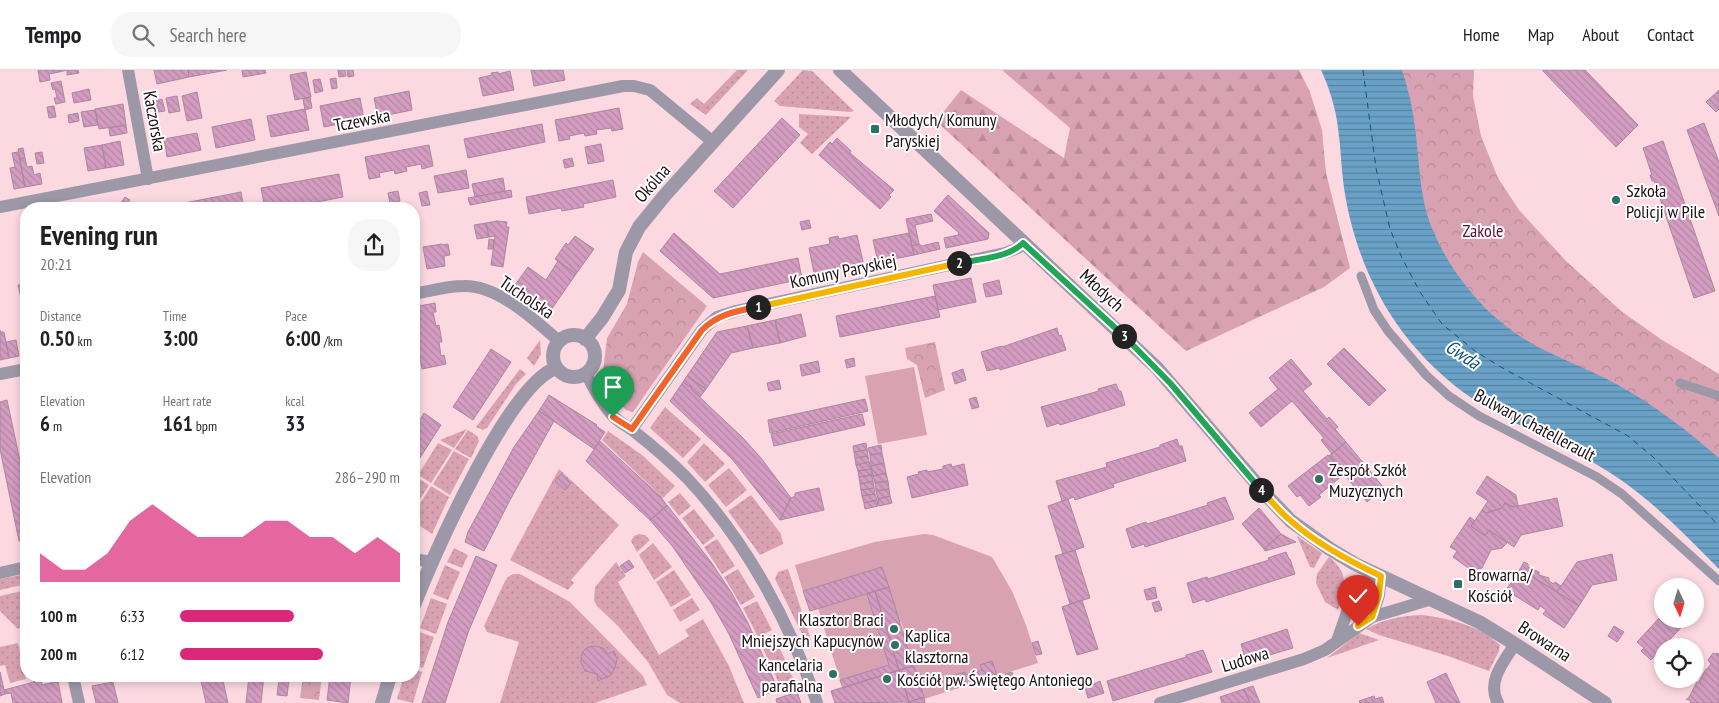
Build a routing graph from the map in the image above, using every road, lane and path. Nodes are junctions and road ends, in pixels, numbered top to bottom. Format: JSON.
{"nodes":[{"id":1,"x":128,"y":70,"type":"edge"},
{"id":2,"x":778,"y":70,"type":"edge"},
{"id":3,"x":840,"y":70,"type":"edge"},
{"id":4,"x":713,"y":142,"type":"junction"},
{"id":5,"x":148,"y":179,"type":"junction"},
{"id":6,"x":26,"y":202,"type":"edge"},
{"id":7,"x":20,"y":203,"type":"edge"},
{"id":8,"x":0,"y":207,"type":"edge"},
{"id":9,"x":1023,"y":243,"type":"junction"},
{"id":10,"x":1361,"y":276,"type":"dead end"},
{"id":11,"x":420,"y":293,"type":"edge"},
{"id":12,"x":586,"y":339,"type":"junction"},
{"id":13,"x":559,"y":341,"type":"junction"},
{"id":14,"x":556,"y":368,"type":"junction"},
{"id":15,"x":20,"y":370,"type":"edge"},
{"id":16,"x":586,"y":373,"type":"junction"},
{"id":17,"x":0,"y":374,"type":"edge"},
{"id":18,"x":1680,"y":383,"type":"dead end"},
{"id":19,"x":1719,"y":396,"type":"edge"},
{"id":20,"x":632,"y":429,"type":"junction"},
{"id":21,"x":420,"y":560,"type":"edge"},
{"id":22,"x":432,"y":562,"type":"junction"},
{"id":23,"x":20,"y":568,"type":"edge"},
{"id":24,"x":0,"y":573,"type":"edge"},
{"id":25,"x":1381,"y":576,"type":"junction"},
{"id":26,"x":1719,"y":581,"type":"edge"},
{"id":27,"x":420,"y":591,"type":"edge"},
{"id":28,"x":1432,"y":599,"type":"junction"},
{"id":29,"x":1372,"y":617,"type":"junction"},
{"id":30,"x":1337,"y":640,"type":"junction"},
{"id":31,"x":1515,"y":644,"type":"junction"},
{"id":32,"x":75,"y":682,"type":"edge"},
{"id":33,"x":388,"y":682,"type":"edge"},
{"id":34,"x":80,"y":703,"type":"edge"},
{"id":35,"x":382,"y":703,"type":"edge"},
{"id":36,"x":817,"y":703,"type":"edge"},
{"id":37,"x":1160,"y":703,"type":"edge"},
{"id":38,"x":1498,"y":703,"type":"edge"},
{"id":39,"x":1605,"y":703,"type":"edge"}],
"edges":[{"from":1,"to":5,"type":"street","name":"Kaczorska"},
{"from":2,"to":4,"type":"street","name":"Okólna"},
{"from":3,"to":9,"type":"street","name":"Młodych"},
{"from":4,"to":5,"type":"street","name":"Tczewska"},
{"from":4,"to":12,"type":"street","name":"Okólna"},
{"from":5,"to":6,"type":"street","name":"Tczewska"},
{"from":7,"to":8,"type":"street","name":"Tczewska"},
{"from":9,"to":20,"type":"street","name":"Komuny Paryskiej"},
{"from":9,"to":25,"type":"street","name":"Młodych"},
{"from":10,"to":26,"type":"street","name":"Bulwary Chatellerault"},
{"from":11,"to":13,"type":"street","name":"Tucholska"},
{"from":12,"to":13,"type":"street"},
{"from":12,"to":16,"type":"street"},
{"from":13,"to":14,"type":"street"},
{"from":14,"to":16,"type":"street"},
{"from":14,"to":22,"type":"street"},
{"from":15,"to":17,"type":"street"},
{"from":16,"to":20,"type":"street"},
{"from":18,"to":19,"type":"street"},
{"from":20,"to":36,"type":"street"},
{"from":21,"to":22,"type":"street"},
{"from":22,"to":27,"type":"street"},
{"from":23,"to":24,"type":"street"},
{"from":25,"to":28,"type":"street","name":"Browarna"},
{"from":25,"to":29,"type":"street"},
{"from":25,"to":30,"type":"street"},
{"from":28,"to":29,"type":"street","name":"Ludowa"},
{"from":28,"to":31,"type":"street","name":"Browarna"},
{"from":29,"to":30,"type":"street","name":"Ludowa"},
{"from":30,"to":37,"type":"street","name":"Ludowa"},
{"from":31,"to":38,"type":"street"},
{"from":31,"to":39,"type":"street","name":"Browarna"},
{"from":32,"to":34,"type":"street"},
{"from":33,"to":35,"type":"street"}]}
